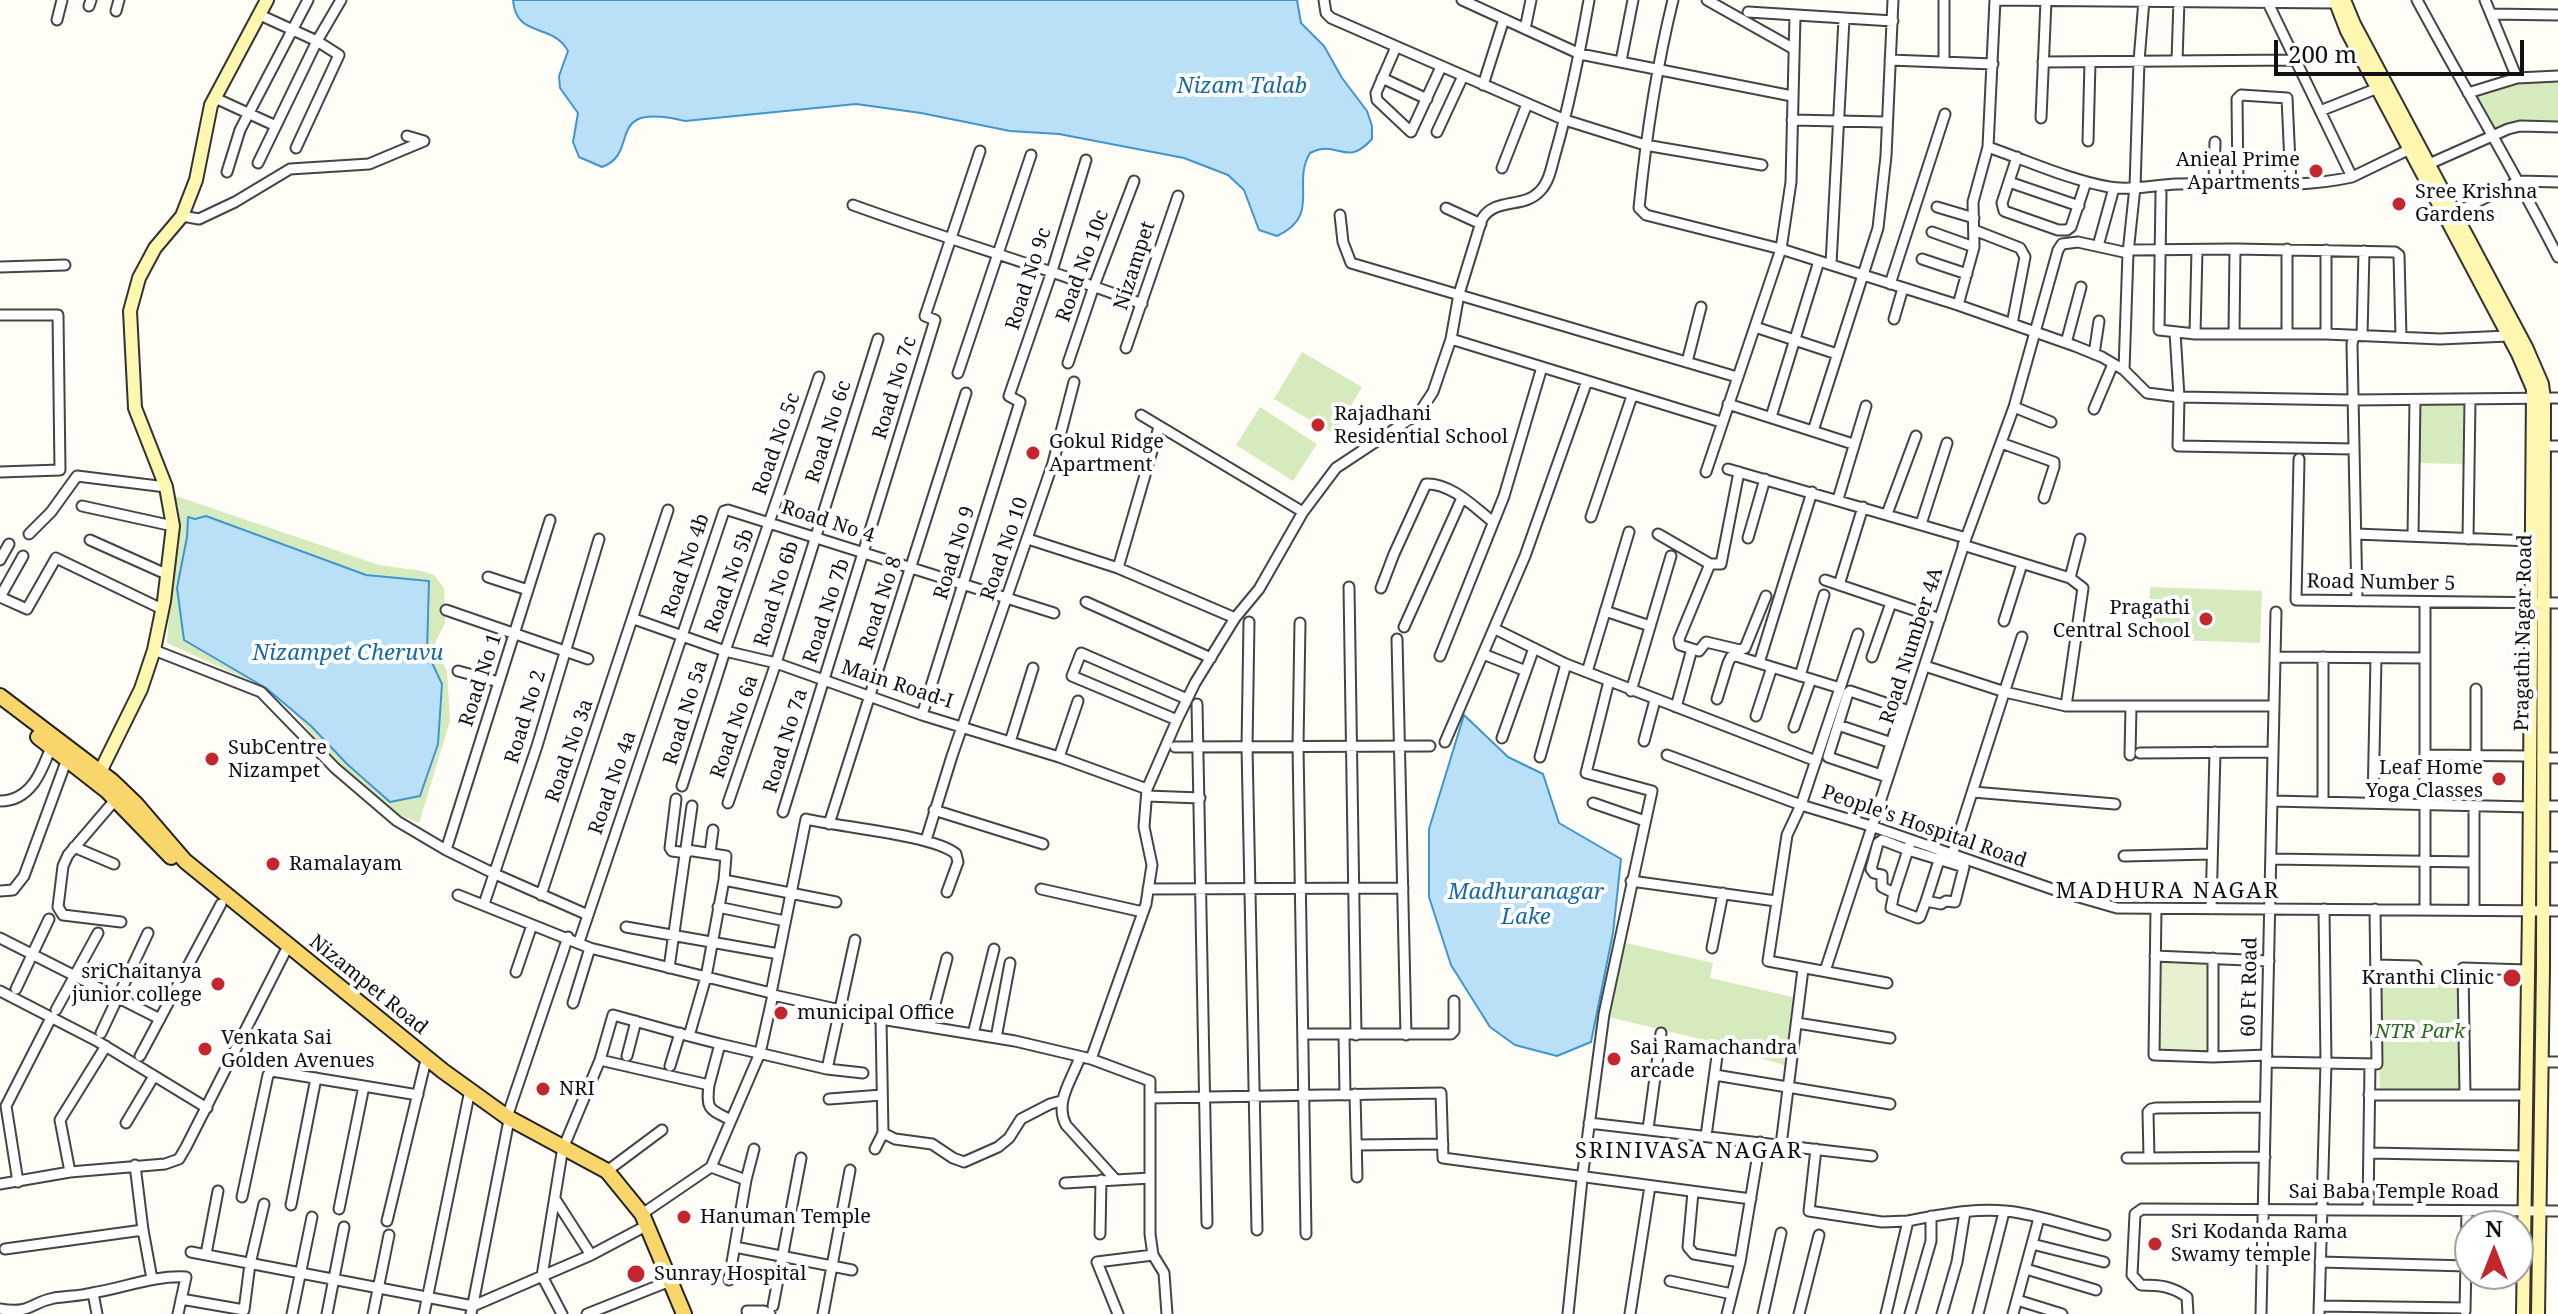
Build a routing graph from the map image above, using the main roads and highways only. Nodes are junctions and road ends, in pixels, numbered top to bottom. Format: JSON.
{"nodes":[{"id":1,"x":267,"y":0,"type":"edge"},
{"id":2,"x":2338,"y":1,"type":"edge"},
{"id":3,"x":2545,"y":399,"type":"edge"},
{"id":4,"x":2552,"y":446,"type":"edge"},
{"id":5,"x":2545,"y":603,"type":"edge"},
{"id":6,"x":0,"y":696,"type":"edge"},
{"id":7,"x":0,"y":708,"type":"edge"},
{"id":8,"x":100,"y":772,"type":"junction"},
{"id":9,"x":2536,"y":806,"type":"junction"},
{"id":10,"x":139,"y":817,"type":"junction"},
{"id":11,"x":2536,"y":910,"type":"junction"},
{"id":12,"x":363,"y":1011,"type":"junction"},
{"id":13,"x":508,"y":1121,"type":"junction"},
{"id":14,"x":563,"y":1150,"type":"junction"},
{"id":15,"x":642,"y":1221,"type":"junction"},
{"id":16,"x":677,"y":1314,"type":"edge"},
{"id":17,"x":684,"y":1314,"type":"edge"},
{"id":18,"x":2523,"y":1314,"type":"edge"},
{"id":19,"x":2538,"y":1314,"type":"edge"}],
"edges":[{"from":1,"to":8,"type":"main road"},
{"from":2,"to":3,"type":"main road","name":"Pragathi Nagar Road"},
{"from":2,"to":3,"type":"main road","name":"Pragathi Nagar Road"},
{"from":3,"to":4,"type":"main road","name":"Pragathi Nagar Road"},
{"from":3,"to":5,"type":"main road","name":"Pragathi Nagar Road"},
{"from":4,"to":5,"type":"main road","name":"Pragathi Nagar Road"},
{"from":5,"to":9,"type":"main road","name":"Pragathi Nagar Road"},
{"from":6,"to":8,"type":"main road","name":"Nizampet Road"},
{"from":7,"to":10,"type":"main road","name":"Nizampet Road"},
{"from":8,"to":10,"type":"main road","name":"Nizampet Road"},
{"from":9,"to":11,"type":"main road","name":"Pragathi Nagar Road"},
{"from":9,"to":11,"type":"main road","name":"Pragathi Nagar Road"},
{"from":10,"to":12,"type":"main road","name":"Nizampet Road"},
{"from":10,"to":12,"type":"main road","name":"Nizampet Road"},
{"from":11,"to":18,"type":"main road","name":"Pragathi Nagar Road"},
{"from":11,"to":19,"type":"main road","name":"Pragathi Nagar Road"},
{"from":12,"to":13,"type":"main road","name":"Nizampet Road"},
{"from":12,"to":13,"type":"main road","name":"Nizampet Road"},
{"from":13,"to":14,"type":"main road","name":"Nizampet Road"},
{"from":14,"to":15,"type":"main road","name":"Nizampet Road"},
{"from":14,"to":15,"type":"main road","name":"Nizampet Road"},
{"from":15,"to":16,"type":"main road","name":"Nizampet Road"},
{"from":15,"to":17,"type":"main road","name":"Nizampet Road"}]}
